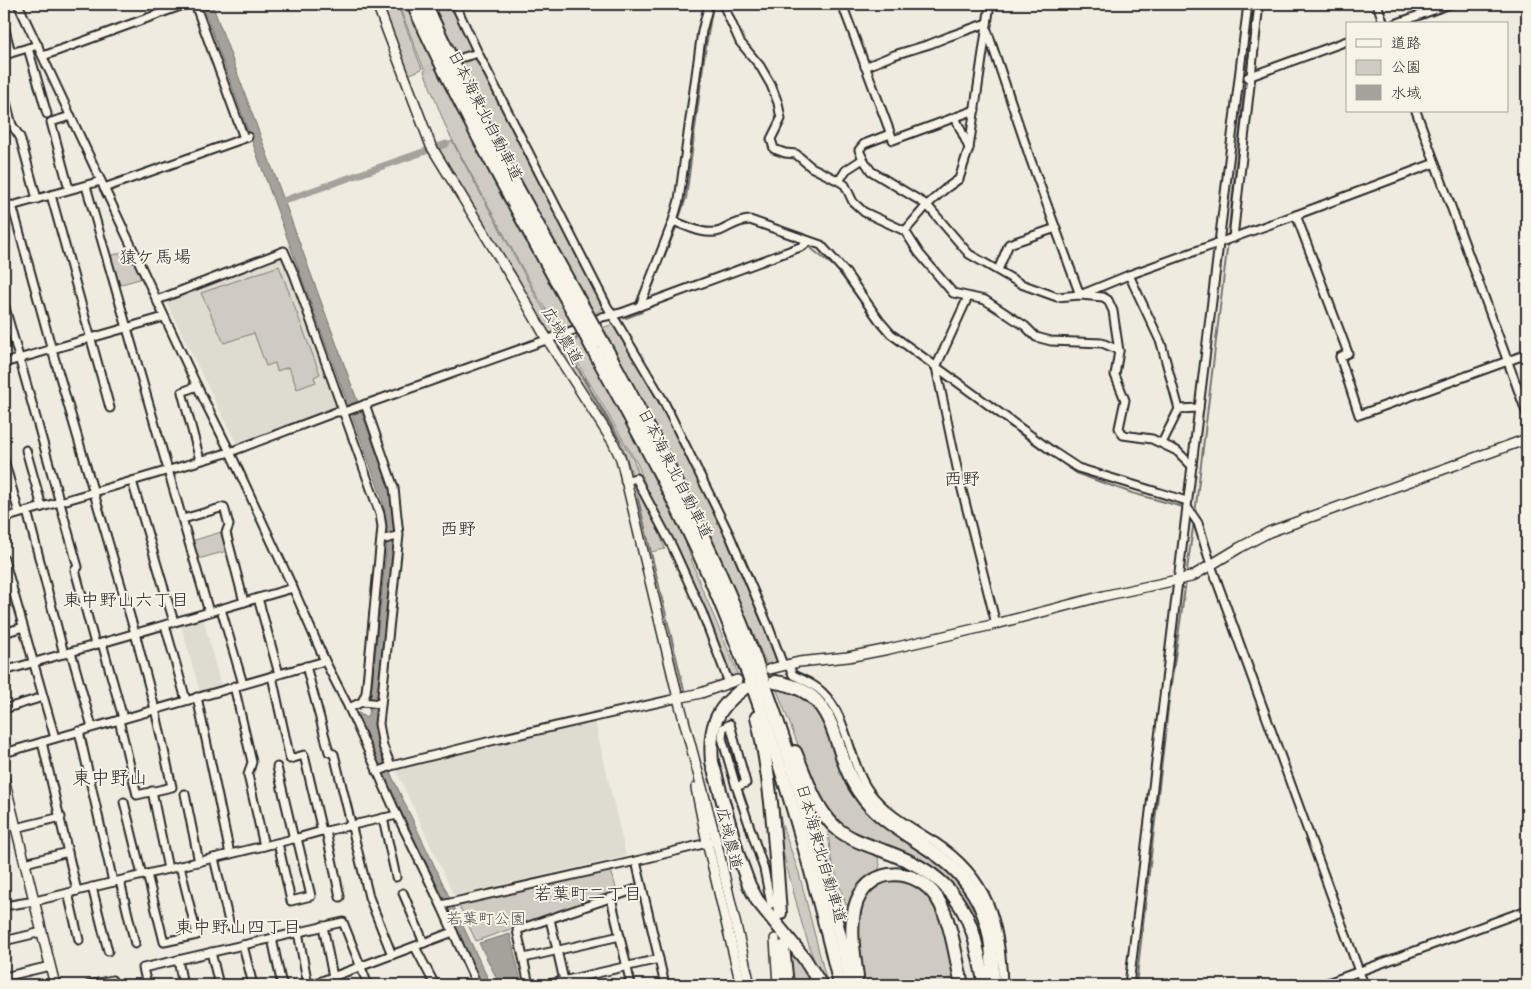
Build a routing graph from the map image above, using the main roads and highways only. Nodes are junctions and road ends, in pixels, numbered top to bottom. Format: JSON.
{"nodes":[{"id":1,"x":413,"y":4,"type":"edge"},
{"id":2,"x":425,"y":4,"type":"edge"},
{"id":3,"x":571,"y":298,"type":"junction"},
{"id":4,"x":598,"y":347,"type":"junction"},
{"id":5,"x":700,"y":556,"type":"junction"},
{"id":6,"x":743,"y":630,"type":"junction"},
{"id":7,"x":775,"y":682,"type":"dead end"},
{"id":8,"x":736,"y":684,"type":"road end"},
{"id":9,"x":780,"y":913,"type":"dead end"},
{"id":10,"x":779,"y":943,"type":"road end"},
{"id":11,"x":787,"y":985,"type":"edge"},
{"id":12,"x":821,"y":985,"type":"edge"},
{"id":13,"x":840,"y":985,"type":"edge"},
{"id":14,"x":852,"y":985,"type":"edge"},
{"id":15,"x":858,"y":985,"type":"edge"},
{"id":16,"x":962,"y":985,"type":"edge"},
{"id":17,"x":985,"y":985,"type":"edge"},
{"id":18,"x":993,"y":985,"type":"edge"}],
"edges":[{"from":1,"to":3,"type":"highway","name":"日本海東北自動車道"},
{"from":2,"to":3,"type":"highway","name":"日本海東北自動車道"},
{"from":3,"to":4,"type":"highway","name":"日本海東北自動車道","bridge":true},
{"from":4,"to":5,"type":"highway","name":"日本海東北自動車道"},
{"from":4,"to":6,"type":"highway","name":"日本海東北自動車道"},
{"from":5,"to":9,"type":"highway"},
{"from":5,"to":13,"type":"highway","name":"日本海東北自動車道"},
{"from":6,"to":14,"type":"highway","name":"日本海東北自動車道"},
{"from":6,"to":17,"type":"highway"},
{"from":7,"to":18,"type":"highway"},
{"from":8,"to":12,"type":"highway"},
{"from":10,"to":11,"type":"highway"},
{"from":15,"to":16,"type":"highway"}]}
